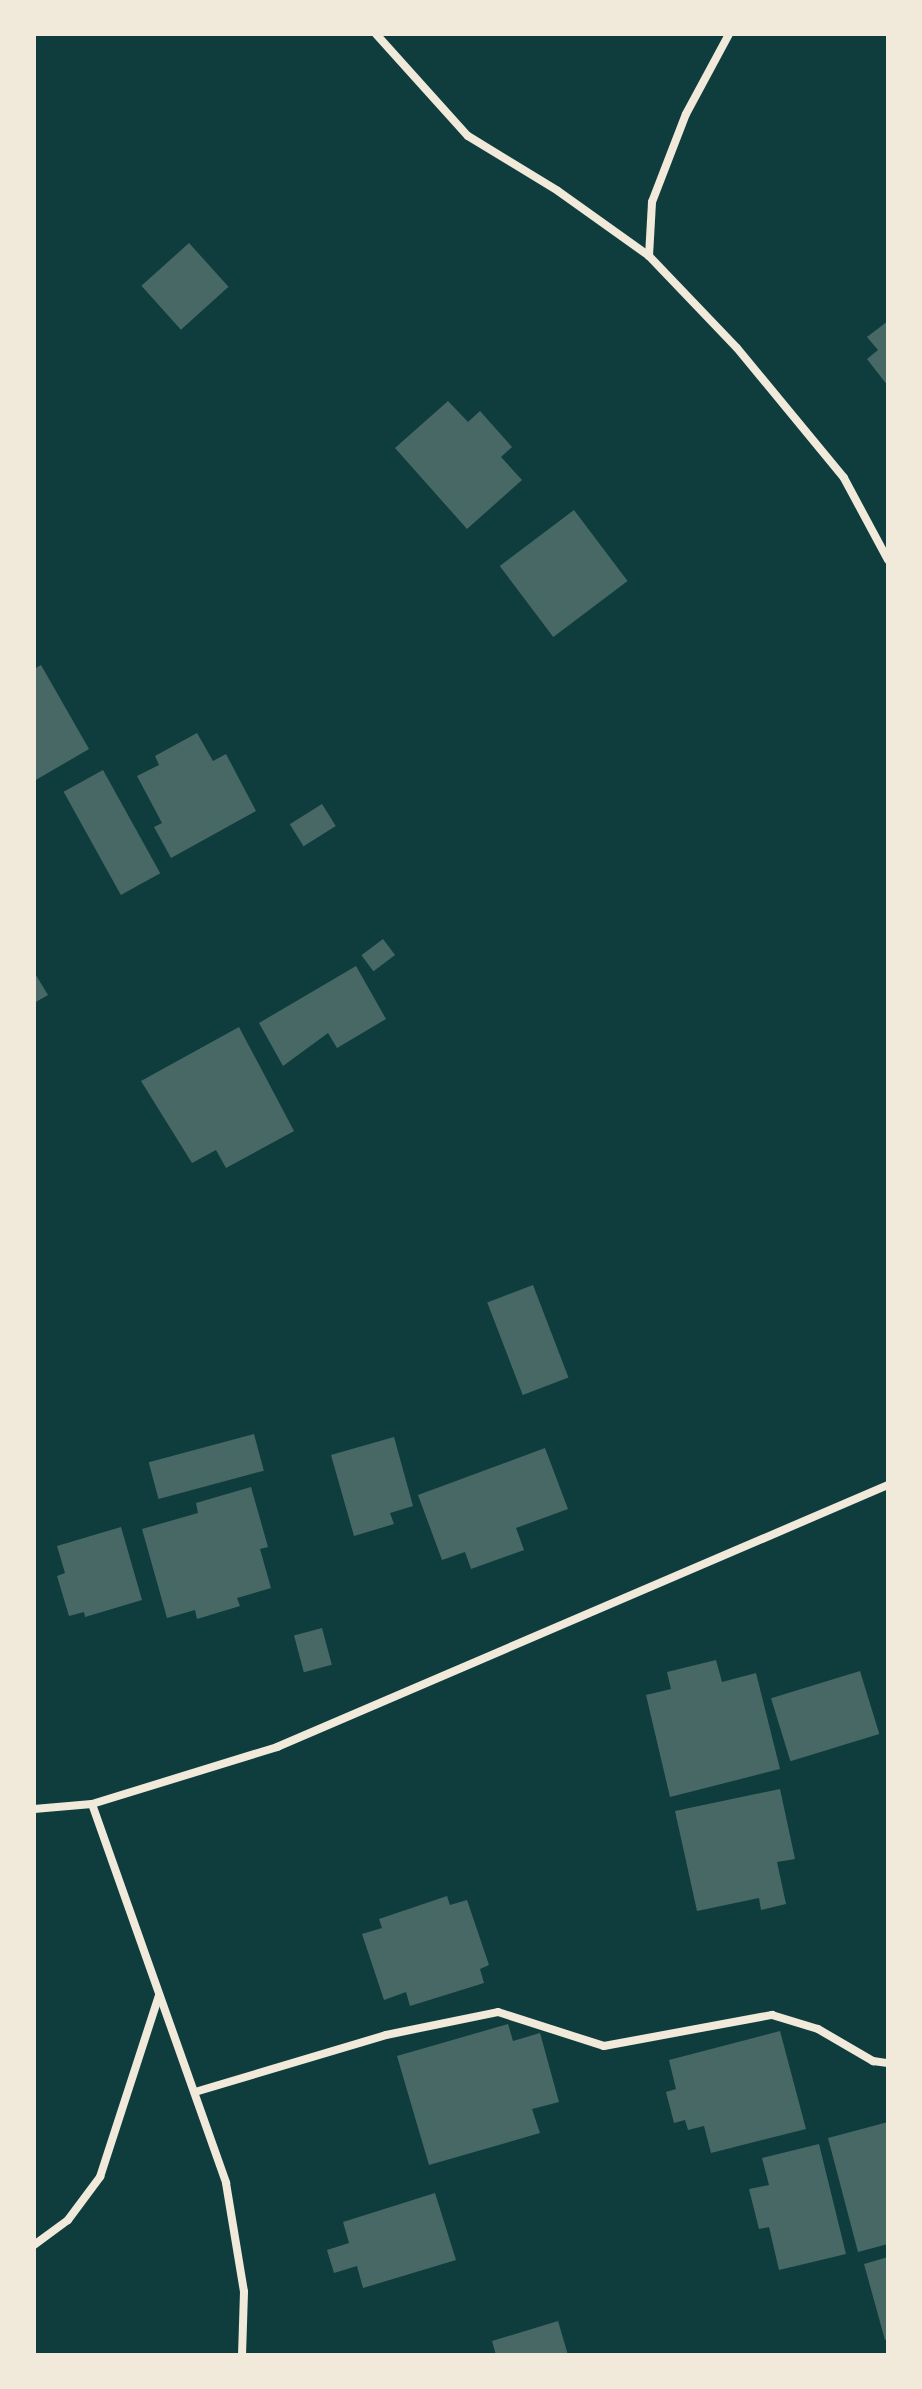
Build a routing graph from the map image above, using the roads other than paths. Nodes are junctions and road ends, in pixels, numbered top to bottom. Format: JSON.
{"nodes":[{"id":1,"x":376,"y":34,"type":"edge"},
{"id":2,"x":729,"y":34,"type":"edge"},
{"id":3,"x":649,"y":256,"type":"junction"},
{"id":4,"x":888,"y":560,"type":"edge"},
{"id":5,"x":888,"y":1485,"type":"edge"},
{"id":6,"x":92,"y":1804,"type":"junction"},
{"id":7,"x":34,"y":1809,"type":"edge"},
{"id":8,"x":159,"y":1995,"type":"junction"},
{"id":9,"x":888,"y":2063,"type":"edge"},
{"id":10,"x":195,"y":2092,"type":"junction"},
{"id":11,"x":34,"y":2245,"type":"edge"},
{"id":12,"x":242,"y":2355,"type":"edge"}],
"edges":[{"from":1,"to":3,"type":"street"},
{"from":2,"to":3,"type":"street"},
{"from":3,"to":4,"type":"street"},
{"from":5,"to":6,"type":"street"},
{"from":6,"to":7,"type":"street"},
{"from":6,"to":8,"type":"street"},
{"from":8,"to":10,"type":"street"},
{"from":8,"to":11,"type":"street"},
{"from":9,"to":10,"type":"street"},
{"from":10,"to":12,"type":"street"}]}
